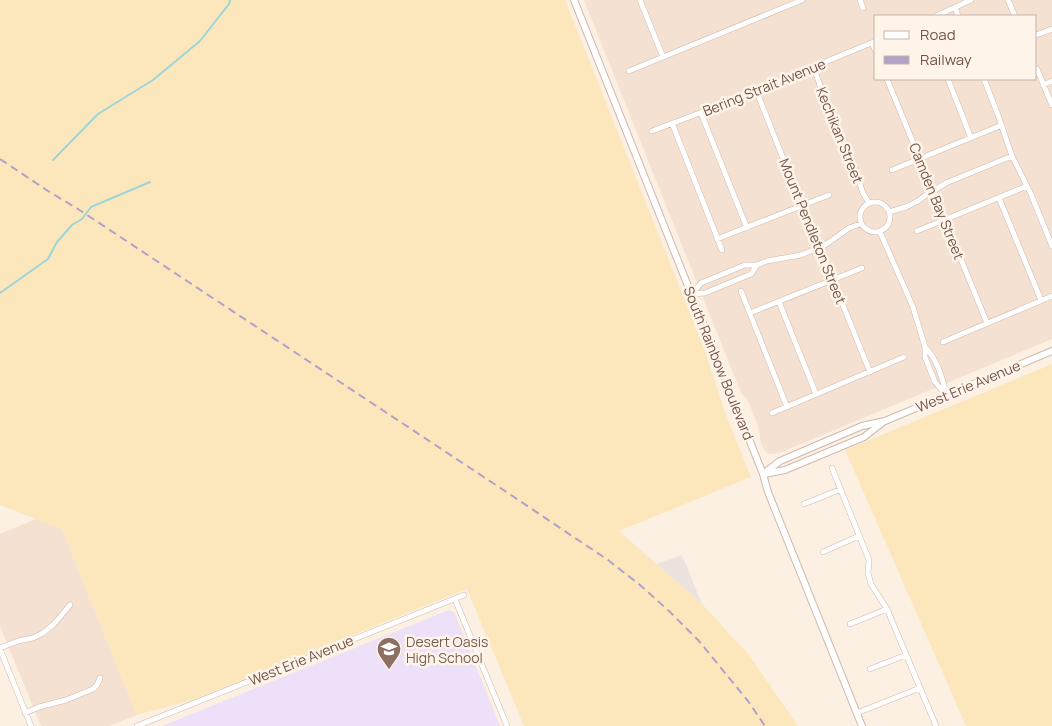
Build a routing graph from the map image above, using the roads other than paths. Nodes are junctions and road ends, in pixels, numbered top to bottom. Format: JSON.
{"nodes":[{"id":1,"x":574,"y":0,"type":"edge"},
{"id":2,"x":640,"y":0,"type":"edge"},
{"id":3,"x":802,"y":0,"type":"edge"},
{"id":4,"x":860,"y":0,"type":"edge"},
{"id":5,"x":971,"y":0,"type":"edge"},
{"id":6,"x":1008,"y":0,"type":"edge"},
{"id":7,"x":795,"y":1,"type":"edge"},
{"id":8,"x":954,"y":7,"type":"junction"},
{"id":9,"x":863,"y":8,"type":"dead end"},
{"id":10,"x":938,"y":15,"type":"edge"},
{"id":11,"x":958,"y":15,"type":"edge"},
{"id":12,"x":1015,"y":15,"type":"edge"},
{"id":13,"x":1052,"y":29,"type":"edge"},
{"id":14,"x":1037,"y":35,"type":"edge"},
{"id":15,"x":874,"y":42,"type":"edge"},
{"id":16,"x":663,"y":57,"type":"junction"},
{"id":17,"x":814,"y":66,"type":"junction"},
{"id":18,"x":1037,"y":69,"type":"edge"},
{"id":19,"x":628,"y":71,"type":"dead end"},
{"id":20,"x":887,"y":80,"type":"edge"},
{"id":21,"x":948,"y":80,"type":"edge"},
{"id":22,"x":984,"y":80,"type":"edge"},
{"id":23,"x":1052,"y":82,"type":"edge"},
{"id":24,"x":1044,"y":85,"type":"junction"},
{"id":25,"x":756,"y":90,"type":"junction"},
{"id":26,"x":1052,"y":105,"type":"edge"},
{"id":27,"x":701,"y":113,"type":"junction"},
{"id":28,"x":672,"y":123,"type":"junction"},
{"id":29,"x":1002,"y":126,"type":"junction"},
{"id":30,"x":652,"y":131,"type":"dead end"},
{"id":31,"x":971,"y":138,"type":"junction"},
{"id":32,"x":1012,"y":156,"type":"junction"},
{"id":33,"x":920,"y":159,"type":"junction"},
{"id":34,"x":892,"y":170,"type":"dead end"},
{"id":35,"x":1027,"y":186,"type":"junction"},
{"id":36,"x":932,"y":191,"type":"junction"},
{"id":37,"x":829,"y":195,"type":"dead end"},
{"id":38,"x":999,"y":198,"type":"junction"},
{"id":39,"x":869,"y":203,"type":"junction"},
{"id":40,"x":802,"y":206,"type":"junction"},
{"id":41,"x":889,"y":212,"type":"junction"},
{"id":42,"x":944,"y":220,"type":"junction"},
{"id":43,"x":860,"y":224,"type":"junction"},
{"id":44,"x":746,"y":228,"type":"junction"},
{"id":45,"x":917,"y":231,"type":"dead end"},
{"id":46,"x":880,"y":232,"type":"junction"},
{"id":47,"x":717,"y":239,"type":"junction"},
{"id":48,"x":1052,"y":246,"type":"edge"},
{"id":49,"x":818,"y":248,"type":"junction"},
{"id":50,"x":722,"y":250,"type":"dead end"},
{"id":51,"x":757,"y":265,"type":"junction"},
{"id":52,"x":862,"y":268,"type":"dead end"},
{"id":53,"x":833,"y":280,"type":"junction"},
{"id":54,"x":741,"y":291,"type":"dead end"},
{"id":55,"x":692,"y":294,"type":"junction"},
{"id":56,"x":1052,"y":296,"type":"edge"},
{"id":57,"x":1041,"y":300,"type":"junction"},
{"id":58,"x":779,"y":302,"type":"junction"},
{"id":59,"x":750,"y":313,"type":"junction"},
{"id":60,"x":987,"y":323,"type":"junction"},
{"id":61,"x":944,"y":342,"type":"dead end"},
{"id":62,"x":925,"y":347,"type":"junction"},
{"id":63,"x":1052,"y":351,"type":"edge"},
{"id":64,"x":904,"y":357,"type":"dead end"},
{"id":65,"x":870,"y":372,"type":"junction"},
{"id":66,"x":816,"y":394,"type":"junction"},
{"id":67,"x":946,"y":395,"type":"junction"},
{"id":68,"x":787,"y":407,"type":"junction"},
{"id":69,"x":772,"y":413,"type":"dead end"},
{"id":70,"x":885,"y":421,"type":"junction"},
{"id":71,"x":832,"y":468,"type":"dead end"},
{"id":72,"x":763,"y":474,"type":"junction"},
{"id":73,"x":840,"y":490,"type":"junction"},
{"id":74,"x":804,"y":504,"type":"dead end"},
{"id":75,"x":858,"y":536,"type":"junction"},
{"id":76,"x":823,"y":552,"type":"dead end"},
{"id":77,"x":464,"y":595,"type":"dead end"},
{"id":78,"x":455,"y":599,"type":"junction"},
{"id":79,"x":70,"y":606,"type":"dead end"},
{"id":80,"x":888,"y":609,"type":"junction"},
{"id":81,"x":850,"y":624,"type":"dead end"},
{"id":82,"x":0,"y":652,"type":"edge"},
{"id":83,"x":906,"y":655,"type":"junction"},
{"id":84,"x":870,"y":669,"type":"dead end"},
{"id":85,"x":100,"y":678,"type":"dead end"},
{"id":86,"x":920,"y":688,"type":"junction"},
{"id":87,"x":25,"y":713,"type":"junction"},
{"id":88,"x":857,"y":713,"type":"junction"},
{"id":89,"x":31,"y":726,"type":"edge"},
{"id":90,"x":137,"y":726,"type":"edge"},
{"id":91,"x":507,"y":726,"type":"edge"},
{"id":92,"x":862,"y":726,"type":"edge"},
{"id":93,"x":936,"y":726,"type":"edge"}],
"edges":[{"from":1,"to":55,"type":"street","name":"South Rainbow Boulevard"},
{"from":2,"to":16,"type":"street"},
{"from":3,"to":7,"type":"street"},
{"from":4,"to":9,"type":"street"},
{"from":5,"to":8,"type":"street"},
{"from":6,"to":12,"type":"street"},
{"from":7,"to":16,"type":"street"},
{"from":8,"to":10,"type":"street"},
{"from":8,"to":11,"type":"street"},
{"from":13,"to":14,"type":"street"},
{"from":15,"to":17,"type":"street","name":"Bering Strait Avenue"},
{"from":16,"to":19,"type":"street"},
{"from":17,"to":25,"type":"street","name":"Bering Strait Avenue"},
{"from":17,"to":39,"type":"street","name":"Kechikan Street"},
{"from":18,"to":24,"type":"street"},
{"from":20,"to":33,"type":"street","name":"Camden Bay Street"},
{"from":21,"to":31,"type":"street"},
{"from":22,"to":29,"type":"street"},
{"from":23,"to":24,"type":"street"},
{"from":24,"to":26,"type":"street"},
{"from":25,"to":27,"type":"street","name":"Bering Strait Avenue"},
{"from":25,"to":40,"type":"street","name":"Mount Pendleton Street"},
{"from":27,"to":28,"type":"street","name":"Bering Strait Avenue"},
{"from":27,"to":44,"type":"street"},
{"from":28,"to":30,"type":"street","name":"Bering Strait Avenue"},
{"from":28,"to":47,"type":"street"},
{"from":29,"to":31,"type":"street"},
{"from":29,"to":32,"type":"street"},
{"from":31,"to":33,"type":"street"},
{"from":32,"to":35,"type":"street"},
{"from":32,"to":36,"type":"street"},
{"from":33,"to":34,"type":"street"},
{"from":33,"to":36,"type":"street","name":"Camden Bay Street"},
{"from":35,"to":38,"type":"street"},
{"from":35,"to":48,"type":"street"},
{"from":36,"to":41,"type":"street"},
{"from":36,"to":42,"type":"street","name":"Camden Bay Street"},
{"from":37,"to":40,"type":"street"},
{"from":38,"to":42,"type":"street"},
{"from":38,"to":57,"type":"street"},
{"from":39,"to":41,"type":"street"},
{"from":39,"to":43,"type":"street"},
{"from":40,"to":44,"type":"street"},
{"from":40,"to":49,"type":"street","name":"Mount Pendleton Street"},
{"from":41,"to":46,"type":"street"},
{"from":42,"to":45,"type":"street"},
{"from":42,"to":60,"type":"street","name":"Camden Bay Street"},
{"from":43,"to":46,"type":"street"},
{"from":43,"to":49,"type":"street"},
{"from":44,"to":47,"type":"street"},
{"from":46,"to":62,"type":"street"},
{"from":47,"to":50,"type":"street"},
{"from":49,"to":51,"type":"street"},
{"from":49,"to":53,"type":"street","name":"Mount Pendleton Street"},
{"from":51,"to":55,"type":"street"},
{"from":51,"to":55,"type":"street"},
{"from":52,"to":53,"type":"street"},
{"from":53,"to":58,"type":"street"},
{"from":53,"to":65,"type":"street","name":"Mount Pendleton Street"},
{"from":54,"to":59,"type":"street"},
{"from":55,"to":72,"type":"street","name":"South Rainbow Boulevard"},
{"from":56,"to":57,"type":"street"},
{"from":57,"to":60,"type":"street"},
{"from":58,"to":59,"type":"street"},
{"from":58,"to":66,"type":"street"},
{"from":59,"to":68,"type":"street"},
{"from":60,"to":61,"type":"street"},
{"from":62,"to":67,"type":"street"},
{"from":62,"to":67,"type":"street"},
{"from":63,"to":67,"type":"street","name":"West Erie Avenue"},
{"from":64,"to":65,"type":"street"},
{"from":65,"to":66,"type":"street"},
{"from":66,"to":68,"type":"street"},
{"from":67,"to":70,"type":"street","name":"West Erie Avenue"},
{"from":68,"to":69,"type":"street"},
{"from":70,"to":72,"type":"street","name":"West Erie Avenue"},
{"from":70,"to":72,"type":"street","name":"West Erie Avenue"},
{"from":71,"to":73,"type":"street"},
{"from":72,"to":88,"type":"street","name":"South Rainbow Boulevard"},
{"from":73,"to":74,"type":"street"},
{"from":73,"to":75,"type":"street"},
{"from":75,"to":76,"type":"street"},
{"from":75,"to":80,"type":"street"},
{"from":77,"to":78,"type":"street","name":"West Erie Avenue"},
{"from":78,"to":90,"type":"street","name":"West Erie Avenue"},
{"from":78,"to":91,"type":"street"},
{"from":79,"to":82,"type":"street"},
{"from":80,"to":81,"type":"street"},
{"from":80,"to":83,"type":"street"},
{"from":82,"to":87,"type":"street"},
{"from":83,"to":84,"type":"street"},
{"from":83,"to":86,"type":"street"},
{"from":85,"to":87,"type":"street"},
{"from":86,"to":88,"type":"street"},
{"from":86,"to":93,"type":"street"},
{"from":87,"to":89,"type":"street"},
{"from":88,"to":92,"type":"street","name":"South Rainbow Boulevard"}]}
